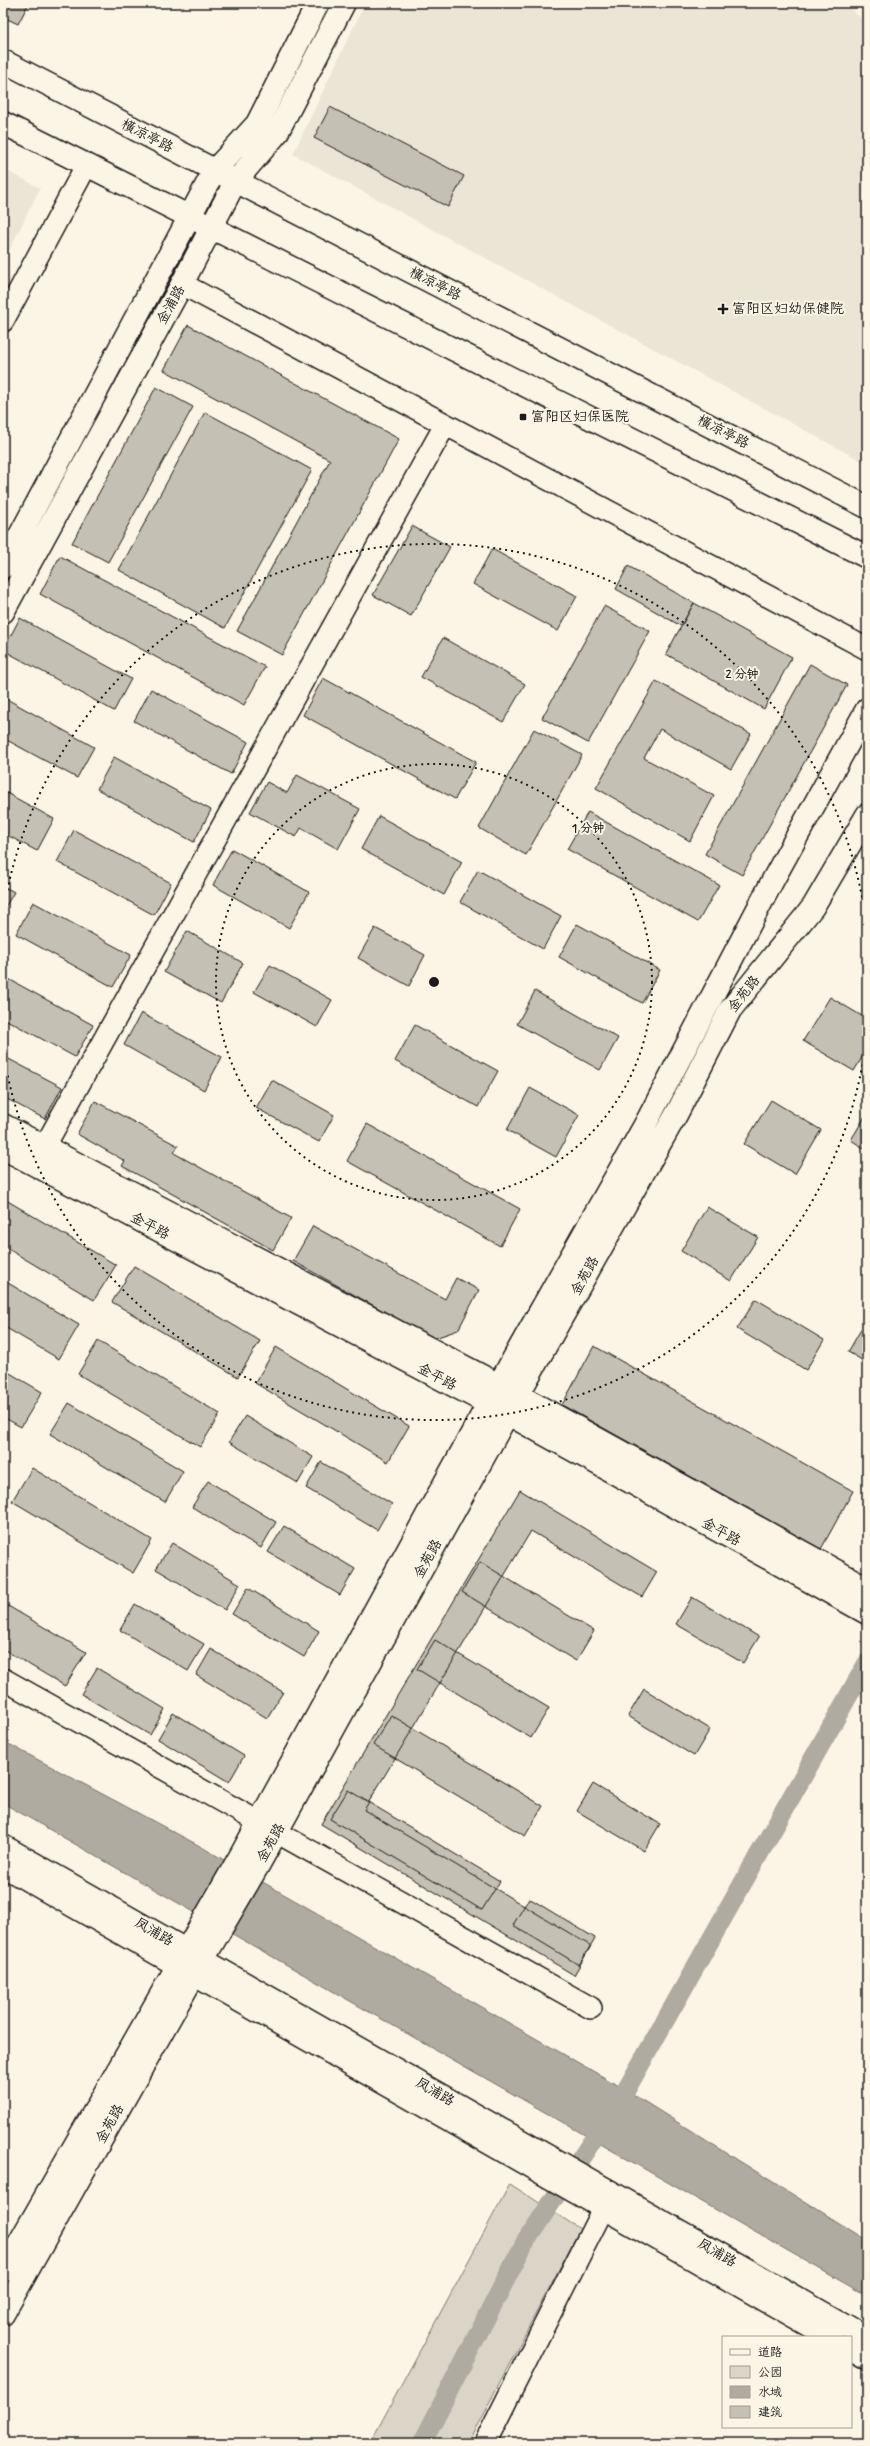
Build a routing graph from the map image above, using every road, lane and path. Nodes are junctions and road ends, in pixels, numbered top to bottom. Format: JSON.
{"nodes":[{"id":1,"x":318,"y":3,"type":"edge"},
{"id":2,"x":344,"y":3,"type":"edge"},
{"id":3,"x":3,"y":61,"type":"edge"},
{"id":4,"x":3,"y":124,"type":"edge"},
{"id":5,"x":86,"y":166,"type":"junction"},
{"id":6,"x":214,"y":171,"type":"junction"},
{"id":7,"x":235,"y":182,"type":"junction"},
{"id":8,"x":189,"y":218,"type":"junction"},
{"id":9,"x":212,"y":229,"type":"junction"},
{"id":10,"x":182,"y":284,"type":"junction"},
{"id":11,"x":3,"y":321,"type":"edge"},
{"id":12,"x":445,"y":425,"type":"junction"},
{"id":13,"x":867,"y":507,"type":"edge"},
{"id":14,"x":867,"y":557,"type":"edge"},
{"id":15,"x":3,"y":567,"type":"edge"},
{"id":16,"x":3,"y":612,"type":"edge"},
{"id":17,"x":867,"y":649,"type":"edge"},
{"id":18,"x":867,"y":709,"type":"edge"},
{"id":19,"x":867,"y":815,"type":"edge"},
{"id":20,"x":3,"y":1125,"type":"edge"},
{"id":21,"x":3,"y":1148,"type":"edge"},
{"id":22,"x":39,"y":1156,"type":"junction"},
{"id":23,"x":499,"y":1385,"type":"junction"},
{"id":24,"x":518,"y":1395,"type":"junction"},
{"id":25,"x":488,"y":1404,"type":"junction"},
{"id":26,"x":508,"y":1414,"type":"junction"},
{"id":27,"x":866,"y":1587,"type":"edge"},
{"id":28,"x":860,"y":1609,"type":"edge"},
{"id":29,"x":3,"y":1679,"type":"edge"},
{"id":30,"x":267,"y":1828,"type":"junction"},
{"id":31,"x":3,"y":1846,"type":"edge"},
{"id":32,"x":3,"y":1866,"type":"edge"},
{"id":33,"x":190,"y":1963,"type":"junction"},
{"id":34,"x":591,"y":2008,"type":"dead end"},
{"id":35,"x":608,"y":2200,"type":"junction"},
{"id":36,"x":3,"y":2271,"type":"edge"},
{"id":37,"x":3,"y":2314,"type":"edge"},
{"id":38,"x":828,"y":2336,"type":"edge"},
{"id":39,"x":867,"y":2338,"type":"edge"},
{"id":40,"x":852,"y":2350,"type":"edge"},
{"id":41,"x":867,"y":2358,"type":"edge"},
{"id":42,"x":485,"y":2443,"type":"edge"}],
"edges":[{"from":1,"to":6,"type":"street","name":"金浦路"},
{"from":2,"to":7,"type":"street","name":"金浦路"},
{"from":3,"to":6,"type":"street","name":"横凉亭路"},
{"from":4,"to":5,"type":"street"},
{"from":5,"to":8,"type":"street"},
{"from":5,"to":11,"type":"street"},
{"from":6,"to":7,"type":"street","name":"横凉亭路"},
{"from":6,"to":8,"type":"street","name":"金浦路"},
{"from":7,"to":9,"type":"street","name":"金浦路"},
{"from":7,"to":13,"type":"street","name":"横凉亭路"},
{"from":8,"to":9,"type":"street"},
{"from":8,"to":15,"type":"street","name":"金浦路"},
{"from":9,"to":10,"type":"street","name":"金浦路"},
{"from":9,"to":14,"type":"street"},
{"from":10,"to":12,"type":"street"},
{"from":10,"to":16,"type":"street","name":"金浦路"},
{"from":12,"to":17,"type":"street"},
{"from":12,"to":22,"type":"street"},
{"from":18,"to":23,"type":"street"},
{"from":19,"to":24,"type":"street","name":"金苑路"},
{"from":20,"to":22,"type":"street","name":"金平路"},
{"from":21,"to":22,"type":"street","name":"金平路"},
{"from":22,"to":23,"type":"street","name":"金平路"},
{"from":22,"to":25,"type":"street","name":"金平路"},
{"from":23,"to":24,"type":"street","name":"金平路"},
{"from":23,"to":25,"type":"street"},
{"from":24,"to":26,"type":"street","name":"金苑路"},
{"from":24,"to":27,"type":"street","name":"金平路"},
{"from":25,"to":26,"type":"street","name":"金平路"},
{"from":25,"to":30,"type":"street"},
{"from":26,"to":28,"type":"street","name":"金平路"},
{"from":26,"to":30,"type":"street","name":"金苑路"},
{"from":29,"to":30,"type":"street"},
{"from":30,"to":33,"type":"street","name":"金苑路"},
{"from":30,"to":34,"type":"street"},
{"from":31,"to":33,"type":"street","name":"凤浦路"},
{"from":32,"to":33,"type":"street","name":"凤浦路"},
{"from":33,"to":35,"type":"street","name":"凤浦路"},
{"from":33,"to":36,"type":"street","name":"金苑路"},
{"from":33,"to":37,"type":"street","name":"金苑路"},
{"from":35,"to":38,"type":"street","name":"凤浦路"},
{"from":35,"to":39,"type":"street","name":"凤浦路"},
{"from":35,"to":42,"type":"street"},
{"from":40,"to":41,"type":"street"}]}
